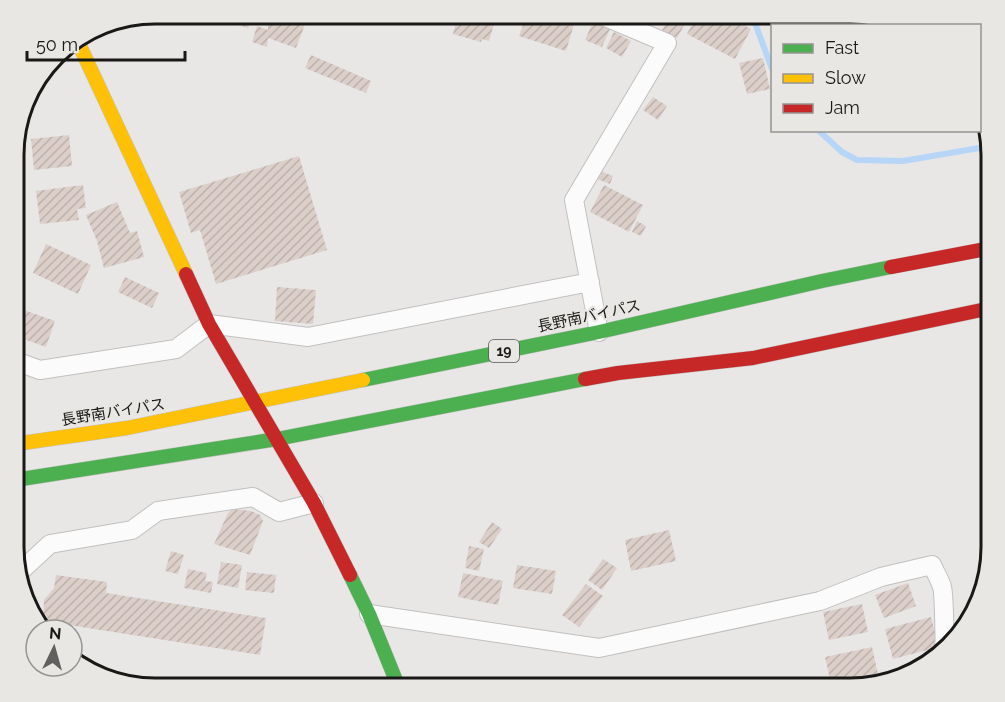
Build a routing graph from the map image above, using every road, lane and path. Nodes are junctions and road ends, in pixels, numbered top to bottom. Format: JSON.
{"nodes":[{"id":1,"x":622,"y":24,"type":"edge"},
{"id":2,"x":80,"y":47,"type":"edge"},
{"id":3,"x":981,"y":250,"type":"edge"},
{"id":4,"x":590,"y":282,"type":"junction"},
{"id":5,"x":981,"y":310,"type":"edge"},
{"id":6,"x":209,"y":324,"type":"junction"},
{"id":7,"x":599,"y":332,"type":"junction"},
{"id":8,"x":24,"y":364,"type":"edge"},
{"id":9,"x":254,"y":402,"type":"junction"},
{"id":10,"x":277,"y":439,"type":"junction"},
{"id":11,"x":24,"y":443,"type":"edge"},
{"id":12,"x":24,"y":479,"type":"edge"},
{"id":13,"x":314,"y":503,"type":"junction"},
{"id":14,"x":26,"y":566,"type":"edge"},
{"id":15,"x":369,"y":614,"type":"junction"},
{"id":16,"x":944,"y":639,"type":"edge"},
{"id":17,"x":395,"y":678,"type":"edge"}],
"edges":[{"from":1,"to":4,"type":"street"},
{"from":2,"to":6,"type":"main road"},
{"from":3,"to":7,"type":"main road","name":"長野南バイパス","number":"19"},
{"from":4,"to":6,"type":"street"},
{"from":4,"to":7,"type":"street"},
{"from":5,"to":10,"type":"main road"},
{"from":6,"to":8,"type":"street"},
{"from":6,"to":9,"type":"main road"},
{"from":7,"to":9,"type":"main road","name":"長野南バイパス","number":"19"},
{"from":9,"to":10,"type":"main road"},
{"from":9,"to":11,"type":"main road","name":"長野南バイパス","number":"19"},
{"from":10,"to":12,"type":"main road"},
{"from":10,"to":13,"type":"main road"},
{"from":13,"to":14,"type":"street"},
{"from":13,"to":15,"type":"main road"},
{"from":15,"to":16,"type":"street"},
{"from":15,"to":17,"type":"main road"}]}
